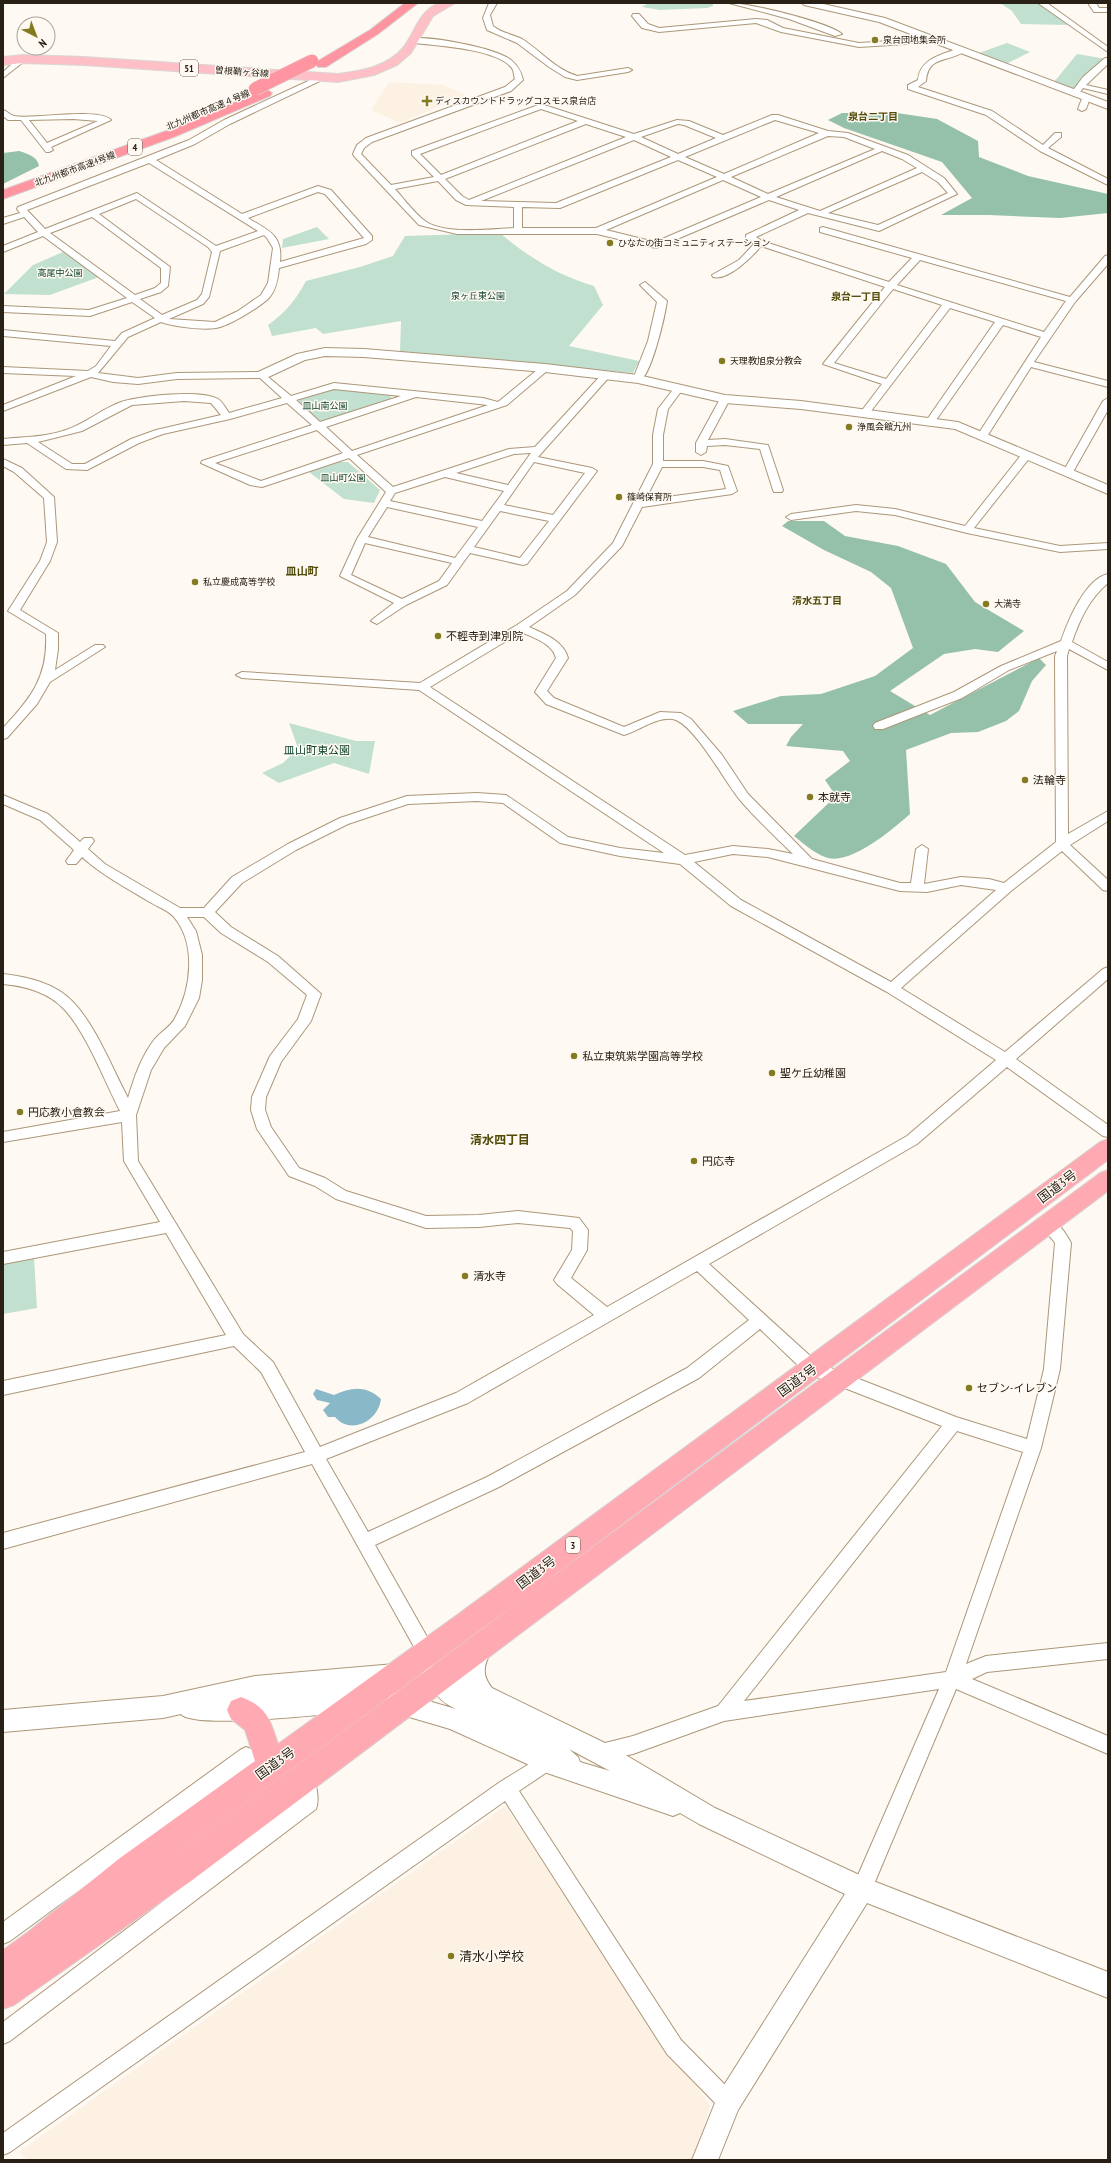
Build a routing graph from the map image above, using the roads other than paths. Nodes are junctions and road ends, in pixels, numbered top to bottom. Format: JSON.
{"nodes":[{"id":1,"x":399,"y":3,"type":"edge"},
{"id":2,"x":412,"y":3,"type":"edge"},
{"id":3,"x":449,"y":3,"type":"edge"},
{"id":4,"x":493,"y":3,"type":"edge"},
{"id":5,"x":733,"y":3,"type":"edge"},
{"id":6,"x":807,"y":3,"type":"edge"},
{"id":7,"x":1042,"y":3,"type":"edge"},
{"id":8,"x":1092,"y":3,"type":"edge"},
{"id":9,"x":1108,"y":10,"type":"edge"},
{"id":10,"x":636,"y":16,"type":"dead end"},
{"id":11,"x":930,"y":37,"type":"junction"},
{"id":12,"x":412,"y":41,"type":"junction"},
{"id":13,"x":870,"y":46,"type":"junction"},
{"id":14,"x":962,"y":50,"type":"junction"},
{"id":15,"x":1108,"y":50,"type":"edge"},
{"id":16,"x":23,"y":59,"type":"junction"},
{"id":17,"x":1108,"y":60,"type":"edge"},
{"id":18,"x":3,"y":61,"type":"edge"},
{"id":19,"x":317,"y":63,"type":"junction"},
{"id":20,"x":628,"y":70,"type":"dead end"},
{"id":21,"x":3,"y":76,"type":"edge"},
{"id":22,"x":322,"y":78,"type":"junction"},
{"id":23,"x":1082,"y":86,"type":"junction"},
{"id":24,"x":260,"y":91,"type":"junction"},
{"id":25,"x":1108,"y":92,"type":"edge"},
{"id":26,"x":1075,"y":93,"type":"junction"},
{"id":27,"x":1086,"y":98,"type":"junction"},
{"id":28,"x":1108,"y":106,"type":"edge"},
{"id":29,"x":1082,"y":109,"type":"dead end"},
{"id":30,"x":3,"y":112,"type":"edge"},
{"id":31,"x":23,"y":118,"type":"junction"},
{"id":32,"x":586,"y":121,"type":"junction"},
{"id":33,"x":827,"y":133,"type":"junction"},
{"id":34,"x":1058,"y":135,"type":"dead end"},
{"id":35,"x":634,"y":137,"type":"junction"},
{"id":36,"x":722,"y":138,"type":"junction"},
{"id":37,"x":883,"y":148,"type":"junction"},
{"id":38,"x":1043,"y":149,"type":"junction"},
{"id":39,"x":677,"y":156,"type":"junction"},
{"id":40,"x":150,"y":160,"type":"junction"},
{"id":41,"x":924,"y":168,"type":"junction"},
{"id":42,"x":440,"y":178,"type":"junction"},
{"id":43,"x":724,"y":178,"type":"junction"},
{"id":44,"x":1108,"y":182,"type":"edge"},
{"id":45,"x":388,"y":188,"type":"junction"},
{"id":46,"x":3,"y":189,"type":"edge"},
{"id":47,"x":3,"y":195,"type":"edge"},
{"id":48,"x":768,"y":197,"type":"junction"},
{"id":49,"x":469,"y":202,"type":"junction"},
{"id":50,"x":518,"y":205,"type":"junction"},
{"id":51,"x":808,"y":210,"type":"junction"},
{"id":52,"x":823,"y":212,"type":"junction"},
{"id":53,"x":92,"y":213,"type":"junction"},
{"id":54,"x":26,"y":214,"type":"junction"},
{"id":55,"x":243,"y":217,"type":"junction"},
{"id":56,"x":3,"y":221,"type":"edge"},
{"id":57,"x":823,"y":230,"type":"dead end"},
{"id":58,"x":518,"y":231,"type":"junction"},
{"id":59,"x":597,"y":231,"type":"junction"},
{"id":60,"x":43,"y":232,"type":"junction"},
{"id":61,"x":264,"y":232,"type":"junction"},
{"id":62,"x":759,"y":243,"type":"junction"},
{"id":63,"x":3,"y":249,"type":"edge"},
{"id":64,"x":214,"y":250,"type":"junction"},
{"id":65,"x":919,"y":256,"type":"junction"},
{"id":66,"x":1108,"y":258,"type":"edge"},
{"id":67,"x":276,"y":266,"type":"junction"},
{"id":68,"x":716,"y":275,"type":"dead end"},
{"id":69,"x":645,"y":285,"type":"dead end"},
{"id":70,"x":891,"y":286,"type":"junction"},
{"id":71,"x":136,"y":298,"type":"junction"},
{"id":72,"x":1072,"y":300,"type":"junction"},
{"id":73,"x":947,"y":305,"type":"junction"},
{"id":74,"x":3,"y":309,"type":"edge"},
{"id":75,"x":163,"y":320,"type":"junction"},
{"id":76,"x":1000,"y":322,"type":"junction"},
{"id":77,"x":3,"y":333,"type":"edge"},
{"id":78,"x":1046,"y":336,"type":"junction"},
{"id":79,"x":118,"y":344,"type":"junction"},
{"id":80,"x":1029,"y":363,"type":"junction"},
{"id":81,"x":545,"y":368,"type":"junction"},
{"id":82,"x":3,"y":370,"type":"edge"},
{"id":83,"x":90,"y":374,"type":"junction"},
{"id":84,"x":262,"y":375,"type":"junction"},
{"id":85,"x":606,"y":375,"type":"junction"},
{"id":86,"x":638,"y":379,"type":"junction"},
{"id":87,"x":886,"y":382,"type":"junction"},
{"id":88,"x":1108,"y":384,"type":"edge"},
{"id":89,"x":678,"y":389,"type":"junction"},
{"id":90,"x":416,"y":394,"type":"junction"},
{"id":91,"x":287,"y":399,"type":"junction"},
{"id":92,"x":724,"y":399,"type":"junction"},
{"id":93,"x":1108,"y":401,"type":"edge"},
{"id":94,"x":498,"y":406,"type":"junction"},
{"id":95,"x":3,"y":408,"type":"edge"},
{"id":96,"x":865,"y":413,"type":"junction"},
{"id":97,"x":227,"y":418,"type":"junction"},
{"id":98,"x":931,"y":421,"type":"junction"},
{"id":99,"x":318,"y":427,"type":"junction"},
{"id":100,"x":982,"y":436,"type":"junction"},
{"id":101,"x":29,"y":440,"type":"junction"},
{"id":102,"x":3,"y":442,"type":"edge"},
{"id":103,"x":701,"y":444,"type":"junction"},
{"id":104,"x":535,"y":454,"type":"junction"},
{"id":105,"x":350,"y":455,"type":"junction"},
{"id":106,"x":1026,"y":456,"type":"junction"},
{"id":107,"x":3,"y":462,"type":"edge"},
{"id":108,"x":658,"y":464,"type":"junction"},
{"id":109,"x":703,"y":464,"type":"junction"},
{"id":110,"x":1068,"y":472,"type":"junction"},
{"id":111,"x":443,"y":473,"type":"junction"},
{"id":112,"x":510,"y":490,"type":"junction"},
{"id":113,"x":778,"y":490,"type":"dead end"},
{"id":114,"x":1108,"y":490,"type":"edge"},
{"id":115,"x":391,"y":491,"type":"junction"},
{"id":116,"x":383,"y":503,"type":"junction"},
{"id":117,"x":638,"y":504,"type":"junction"},
{"id":118,"x":498,"y":507,"type":"junction"},
{"id":119,"x":791,"y":516,"type":"dead end"},
{"id":120,"x":555,"y":519,"type":"junction"},
{"id":121,"x":485,"y":525,"type":"junction"},
{"id":122,"x":967,"y":530,"type":"junction"},
{"id":123,"x":362,"y":539,"type":"junction"},
{"id":124,"x":1105,"y":546,"type":"edge"},
{"id":125,"x":467,"y":549,"type":"junction"},
{"id":126,"x":1076,"y":559,"type":"dead end"},
{"id":127,"x":459,"y":562,"type":"junction"},
{"id":128,"x":1108,"y":577,"type":"edge"},
{"id":129,"x":402,"y":603,"type":"junction"},
{"id":130,"x":377,"y":621,"type":"dead end"},
{"id":131,"x":521,"y":627,"type":"junction"},
{"id":132,"x":1066,"y":643,"type":"junction"},
{"id":133,"x":99,"y":647,"type":"dead end"},
{"id":134,"x":1108,"y":667,"type":"edge"},
{"id":135,"x":242,"y":675,"type":"dead end"},
{"id":136,"x":48,"y":679,"type":"junction"},
{"id":137,"x":422,"y":687,"type":"junction"},
{"id":138,"x":879,"y":726,"type":"dead end"},
{"id":139,"x":3,"y":735,"type":"edge"},
{"id":140,"x":3,"y":799,"type":"edge"},
{"id":141,"x":1108,"y":814,"type":"edge"},
{"id":142,"x":1062,"y":844,"type":"junction"},
{"id":143,"x":85,"y":845,"type":"junction"},
{"id":144,"x":922,"y":849,"type":"dead end"},
{"id":145,"x":683,"y":860,"type":"junction"},
{"id":146,"x":72,"y":861,"type":"dead end"},
{"id":147,"x":808,"y":862,"type":"junction"},
{"id":148,"x":917,"y":887,"type":"junction"},
{"id":149,"x":1108,"y":887,"type":"edge"},
{"id":150,"x":1006,"y":888,"type":"junction"},
{"id":151,"x":207,"y":912,"type":"junction"},
{"id":152,"x":178,"y":913,"type":"junction"},
{"id":153,"x":1108,"y":972,"type":"edge"},
{"id":154,"x":3,"y":978,"type":"edge"},
{"id":155,"x":892,"y":989,"type":"junction"},
{"id":156,"x":1006,"y":1059,"type":"junction"},
{"id":157,"x":129,"y":1115,"type":"junction"},
{"id":158,"x":1108,"y":1132,"type":"edge"},
{"id":159,"x":3,"y":1137,"type":"edge"},
{"id":160,"x":1108,"y":1148,"type":"edge"},
{"id":161,"x":1108,"y":1179,"type":"edge"},
{"id":162,"x":171,"y":1226,"type":"junction"},
{"id":163,"x":1047,"y":1226,"type":"junction"},
{"id":164,"x":3,"y":1258,"type":"edge"},
{"id":165,"x":697,"y":1262,"type":"junction"},
{"id":166,"x":605,"y":1315,"type":"junction"},
{"id":167,"x":759,"y":1321,"type":"junction"},
{"id":168,"x":237,"y":1339,"type":"junction"},
{"id":169,"x":812,"y":1368,"type":"junction"},
{"id":170,"x":840,"y":1380,"type":"junction"},
{"id":171,"x":3,"y":1388,"type":"edge"},
{"id":172,"x":954,"y":1423,"type":"junction"},
{"id":173,"x":1033,"y":1448,"type":"junction"},
{"id":174,"x":316,"y":1456,"type":"junction"},
{"id":175,"x":3,"y":1541,"type":"edge"},
{"id":176,"x":365,"y":1541,"type":"junction"},
{"id":177,"x":452,"y":1634,"type":"junction"},
{"id":178,"x":484,"y":1644,"type":"junction"},
{"id":179,"x":1108,"y":1651,"type":"edge"},
{"id":180,"x":426,"y":1653,"type":"junction"},
{"id":181,"x":396,"y":1675,"type":"junction"},
{"id":182,"x":440,"y":1677,"type":"junction"},
{"id":183,"x":952,"y":1680,"type":"junction"},
{"id":184,"x":484,"y":1696,"type":"junction"},
{"id":185,"x":360,"y":1700,"type":"junction"},
{"id":186,"x":404,"y":1704,"type":"junction"},
{"id":187,"x":163,"y":1707,"type":"junction"},
{"id":188,"x":241,"y":1710,"type":"junction"},
{"id":189,"x":724,"y":1712,"type":"junction"},
{"id":190,"x":3,"y":1721,"type":"edge"},
{"id":191,"x":1108,"y":1745,"type":"edge"},
{"id":192,"x":599,"y":1752,"type":"junction"},
{"id":193,"x":547,"y":1762,"type":"junction"},
{"id":194,"x":272,"y":1766,"type":"junction"},
{"id":195,"x":581,"y":1774,"type":"junction"},
{"id":196,"x":305,"y":1778,"type":"junction"},
{"id":197,"x":507,"y":1788,"type":"junction"},
{"id":198,"x":707,"y":1816,"type":"junction"},
{"id":199,"x":862,"y":1889,"type":"junction"},
{"id":200,"x":3,"y":1934,"type":"edge"},
{"id":201,"x":45,"y":1951,"type":"junction"},
{"id":202,"x":3,"y":1968,"type":"edge"},
{"id":203,"x":1108,"y":1985,"type":"edge"},
{"id":204,"x":3,"y":1994,"type":"edge"},
{"id":205,"x":3,"y":2034,"type":"edge"},
{"id":206,"x":728,"y":2102,"type":"junction"},
{"id":207,"x":3,"y":2145,"type":"edge"},
{"id":208,"x":705,"y":2160,"type":"edge"}],
"edges":[{"from":1,"to":19,"type":"highway"},
{"from":2,"to":19,"type":"highway"},
{"from":3,"to":12,"type":"main road","name":"曽根鞘ヶ谷線","number":"51"},
{"from":4,"to":20,"type":"street"},
{"from":5,"to":13,"type":"street"},
{"from":6,"to":11,"type":"street"},
{"from":7,"to":15,"type":"street"},
{"from":8,"to":9,"type":"street"},
{"from":10,"to":13,"type":"street"},
{"from":11,"to":13,"type":"street"},
{"from":11,"to":14,"type":"street"},
{"from":12,"to":22,"type":"main road","name":"曽根鞘ヶ谷線","number":"51"},
{"from":12,"to":45,"type":"street"},
{"from":14,"to":26,"type":"street"},
{"from":14,"to":38,"type":"street"},
{"from":16,"to":18,"type":"main road","name":"曽根鞘ヶ谷線","number":"51"},
{"from":16,"to":21,"type":"street"},
{"from":16,"to":22,"type":"main road","name":"曽根鞘ヶ谷線","number":"51"},
{"from":17,"to":23,"type":"street"},
{"from":19,"to":24,"type":"highway","name":"北九州都市高速4号線"},
{"from":22,"to":40,"type":"street"},
{"from":23,"to":25,"type":"street"},
{"from":23,"to":26,"type":"street"},
{"from":24,"to":46,"type":"highway","name":"北九州都市高速４号線","number":"4"},
{"from":24,"to":47,"type":"highway","name":"北九州都市高速4号線","number":"4"},
{"from":26,"to":27,"type":"street"},
{"from":27,"to":28,"type":"street"},
{"from":27,"to":29,"type":"street"},
{"from":30,"to":31,"type":"street"},
{"from":31,"to":31,"type":"street"},
{"from":32,"to":35,"type":"street"},
{"from":32,"to":42,"type":"street"},
{"from":32,"to":42,"type":"street"},
{"from":33,"to":36,"type":"street"},
{"from":33,"to":37,"type":"street"},
{"from":33,"to":43,"type":"street"},
{"from":34,"to":38,"type":"street"},
{"from":35,"to":36,"type":"street"},
{"from":35,"to":39,"type":"street"},
{"from":35,"to":49,"type":"street"},
{"from":36,"to":39,"type":"street"},
{"from":37,"to":41,"type":"street"},
{"from":37,"to":48,"type":"street"},
{"from":38,"to":44,"type":"street"},
{"from":39,"to":43,"type":"street"},
{"from":39,"to":50,"type":"street"},
{"from":40,"to":54,"type":"street"},
{"from":40,"to":55,"type":"street"},
{"from":41,"to":52,"type":"street"},
{"from":41,"to":52,"type":"street"},
{"from":42,"to":45,"type":"street"},
{"from":42,"to":49,"type":"street"},
{"from":43,"to":48,"type":"street"},
{"from":43,"to":59,"type":"street"},
{"from":45,"to":58,"type":"street"},
{"from":48,"to":51,"type":"street"},
{"from":48,"to":59,"type":"street"},
{"from":49,"to":50,"type":"street"},
{"from":50,"to":58,"type":"street"},
{"from":51,"to":52,"type":"street"},
{"from":51,"to":62,"type":"street"},
{"from":53,"to":60,"type":"street"},
{"from":53,"to":64,"type":"street"},
{"from":53,"to":71,"type":"street"},
{"from":54,"to":56,"type":"street"},
{"from":54,"to":60,"type":"street"},
{"from":55,"to":61,"type":"street"},
{"from":55,"to":67,"type":"street"},
{"from":57,"to":65,"type":"street"},
{"from":58,"to":59,"type":"street"},
{"from":60,"to":63,"type":"street"},
{"from":60,"to":71,"type":"street"},
{"from":61,"to":64,"type":"street"},
{"from":61,"to":67,"type":"street"},
{"from":62,"to":68,"type":"street"},
{"from":62,"to":70,"type":"street"},
{"from":64,"to":75,"type":"street"},
{"from":65,"to":70,"type":"street"},
{"from":65,"to":72,"type":"street"},
{"from":66,"to":72,"type":"street"},
{"from":67,"to":75,"type":"street"},
{"from":69,"to":86,"type":"street"},
{"from":70,"to":73,"type":"street"},
{"from":70,"to":87,"type":"street"},
{"from":71,"to":74,"type":"street"},
{"from":71,"to":75,"type":"street"},
{"from":72,"to":78,"type":"street"},
{"from":73,"to":76,"type":"street"},
{"from":73,"to":87,"type":"street"},
{"from":75,"to":79,"type":"street"},
{"from":76,"to":78,"type":"street"},
{"from":76,"to":98,"type":"street"},
{"from":77,"to":79,"type":"street"},
{"from":78,"to":80,"type":"street"},
{"from":79,"to":83,"type":"street"},
{"from":80,"to":88,"type":"street"},
{"from":80,"to":100,"type":"street"},
{"from":81,"to":84,"type":"street"},
{"from":81,"to":85,"type":"street"},
{"from":81,"to":94,"type":"street"},
{"from":82,"to":83,"type":"street"},
{"from":83,"to":84,"type":"street"},
{"from":83,"to":95,"type":"street"},
{"from":84,"to":91,"type":"street"},
{"from":85,"to":86,"type":"street"},
{"from":85,"to":104,"type":"street"},
{"from":86,"to":89,"type":"street"},
{"from":87,"to":96,"type":"street"},
{"from":89,"to":92,"type":"street"},
{"from":89,"to":108,"type":"street"},
{"from":90,"to":91,"type":"street"},
{"from":90,"to":94,"type":"street"},
{"from":90,"to":99,"type":"street"},
{"from":91,"to":97,"type":"street"},
{"from":91,"to":99,"type":"street"},
{"from":92,"to":96,"type":"street"},
{"from":92,"to":103,"type":"street"},
{"from":93,"to":110,"type":"street"},
{"from":94,"to":105,"type":"street"},
{"from":96,"to":98,"type":"street"},
{"from":97,"to":101,"type":"street"},
{"from":97,"to":101,"type":"street"},
{"from":98,"to":100,"type":"street"},
{"from":99,"to":105,"type":"street"},
{"from":99,"to":105,"type":"street"},
{"from":100,"to":106,"type":"street"},
{"from":101,"to":102,"type":"street"},
{"from":103,"to":109,"type":"street"},
{"from":103,"to":113,"type":"street"},
{"from":104,"to":111,"type":"street"},
{"from":104,"to":112,"type":"street"},
{"from":104,"to":120,"type":"street"},
{"from":105,"to":115,"type":"street"},
{"from":106,"to":110,"type":"street"},
{"from":106,"to":122,"type":"street"},
{"from":107,"to":136,"type":"street"},
{"from":108,"to":109,"type":"street"},
{"from":108,"to":117,"type":"street"},
{"from":109,"to":117,"type":"street"},
{"from":110,"to":114,"type":"street"},
{"from":111,"to":112,"type":"street"},
{"from":111,"to":115,"type":"street"},
{"from":112,"to":118,"type":"street"},
{"from":115,"to":116,"type":"street"},
{"from":116,"to":121,"type":"street"},
{"from":116,"to":123,"type":"street"},
{"from":117,"to":131,"type":"street"},
{"from":118,"to":120,"type":"street"},
{"from":118,"to":121,"type":"street"},
{"from":119,"to":122,"type":"street"},
{"from":120,"to":125,"type":"street"},
{"from":121,"to":125,"type":"street"},
{"from":122,"to":124,"type":"street"},
{"from":123,"to":127,"type":"street"},
{"from":123,"to":129,"type":"street"},
{"from":124,"to":126,"type":"street"},
{"from":125,"to":127,"type":"street"},
{"from":127,"to":129,"type":"street"},
{"from":128,"to":132,"type":"street"},
{"from":129,"to":130,"type":"street"},
{"from":131,"to":137,"type":"street"},
{"from":131,"to":147,"type":"street"},
{"from":132,"to":134,"type":"street"},
{"from":132,"to":138,"type":"street"},
{"from":132,"to":142,"type":"street"},
{"from":133,"to":136,"type":"street"},
{"from":135,"to":137,"type":"street"},
{"from":136,"to":139,"type":"street"},
{"from":137,"to":145,"type":"street"},
{"from":140,"to":143,"type":"street"},
{"from":141,"to":142,"type":"street"},
{"from":142,"to":149,"type":"street"},
{"from":142,"to":150,"type":"street"},
{"from":143,"to":146,"type":"street"},
{"from":143,"to":152,"type":"street"},
{"from":144,"to":148,"type":"street"},
{"from":145,"to":147,"type":"street"},
{"from":145,"to":151,"type":"street"},
{"from":145,"to":155,"type":"street"},
{"from":147,"to":148,"type":"street"},
{"from":148,"to":150,"type":"street"},
{"from":150,"to":155,"type":"street"},
{"from":151,"to":152,"type":"street"},
{"from":151,"to":166,"type":"street"},
{"from":152,"to":157,"type":"street"},
{"from":153,"to":156,"type":"street"},
{"from":154,"to":157,"type":"street"},
{"from":155,"to":156,"type":"street"},
{"from":156,"to":158,"type":"street"},
{"from":156,"to":165,"type":"street"},
{"from":157,"to":159,"type":"street"},
{"from":157,"to":162,"type":"street"},
{"from":160,"to":169,"type":"highway","name":"国道3号","number":"3"},
{"from":161,"to":163,"type":"highway","name":"国道3号","number":"3"},
{"from":162,"to":164,"type":"street"},
{"from":162,"to":168,"type":"street"},
{"from":163,"to":170,"type":"highway","name":"国道3号","number":"3"},
{"from":163,"to":173,"type":"street"},
{"from":165,"to":166,"type":"street"},
{"from":165,"to":167,"type":"street"},
{"from":166,"to":174,"type":"street"},
{"from":167,"to":169,"type":"street"},
{"from":167,"to":176,"type":"street"},
{"from":168,"to":171,"type":"street"},
{"from":168,"to":174,"type":"street"},
{"from":169,"to":170,"type":"street"},
{"from":169,"to":177,"type":"highway","name":"国道3号","number":"3"},
{"from":170,"to":172,"type":"street"},
{"from":170,"to":178,"type":"highway","name":"国道3号","number":"3"},
{"from":172,"to":173,"type":"street"},
{"from":172,"to":189,"type":"street"},
{"from":173,"to":183,"type":"street"},
{"from":174,"to":175,"type":"street"},
{"from":174,"to":176,"type":"street"},
{"from":176,"to":180,"type":"street"},
{"from":177,"to":180,"type":"highway","name":"国道3号","number":"3"},
{"from":177,"to":182,"type":"street"},
{"from":178,"to":182,"type":"highway","name":"国道3号","number":"3"},
{"from":178,"to":184,"type":"street"},
{"from":179,"to":183,"type":"street"},
{"from":180,"to":181,"type":"highway","name":"国道3号","number":"3"},
{"from":180,"to":182,"type":"street"},
{"from":181,"to":182,"type":"street"},
{"from":181,"to":185,"type":"highway","name":"国道3号","number":"3"},
{"from":181,"to":187,"type":"street"},
{"from":182,"to":184,"type":"street"},
{"from":182,"to":186,"type":"highway","name":"国道3号","number":"3"},
{"from":182,"to":195,"type":"street"},
{"from":183,"to":189,"type":"street"},
{"from":183,"to":191,"type":"street"},
{"from":183,"to":199,"type":"street"},
{"from":184,"to":192,"type":"street"},
{"from":185,"to":186,"type":"street"},
{"from":185,"to":188,"type":"street"},
{"from":185,"to":194,"type":"highway","name":"国道3号","number":"3"},
{"from":186,"to":193,"type":"street"},
{"from":186,"to":196,"type":"highway","name":"国道3号","number":"3"},
{"from":187,"to":188,"type":"street"},
{"from":187,"to":190,"type":"street"},
{"from":188,"to":194,"type":"highway"},
{"from":189,"to":192,"type":"street"},
{"from":192,"to":198,"type":"street"},
{"from":193,"to":195,"type":"street"},
{"from":193,"to":197,"type":"street"},
{"from":194,"to":200,"type":"street"},
{"from":194,"to":201,"type":"highway","name":"国道3号","number":"3"},
{"from":195,"to":198,"type":"street"},
{"from":196,"to":201,"type":"highway","name":"国道3号","number":"3"},
{"from":196,"to":205,"type":"street"},
{"from":197,"to":206,"type":"street"},
{"from":197,"to":207,"type":"street"},
{"from":198,"to":199,"type":"street"},
{"from":199,"to":203,"type":"street"},
{"from":199,"to":206,"type":"street"},
{"from":201,"to":202,"type":"highway","name":"国道3号","number":"3"},
{"from":201,"to":204,"type":"highway","name":"国道3号","number":"3"},
{"from":206,"to":208,"type":"street"}]}
